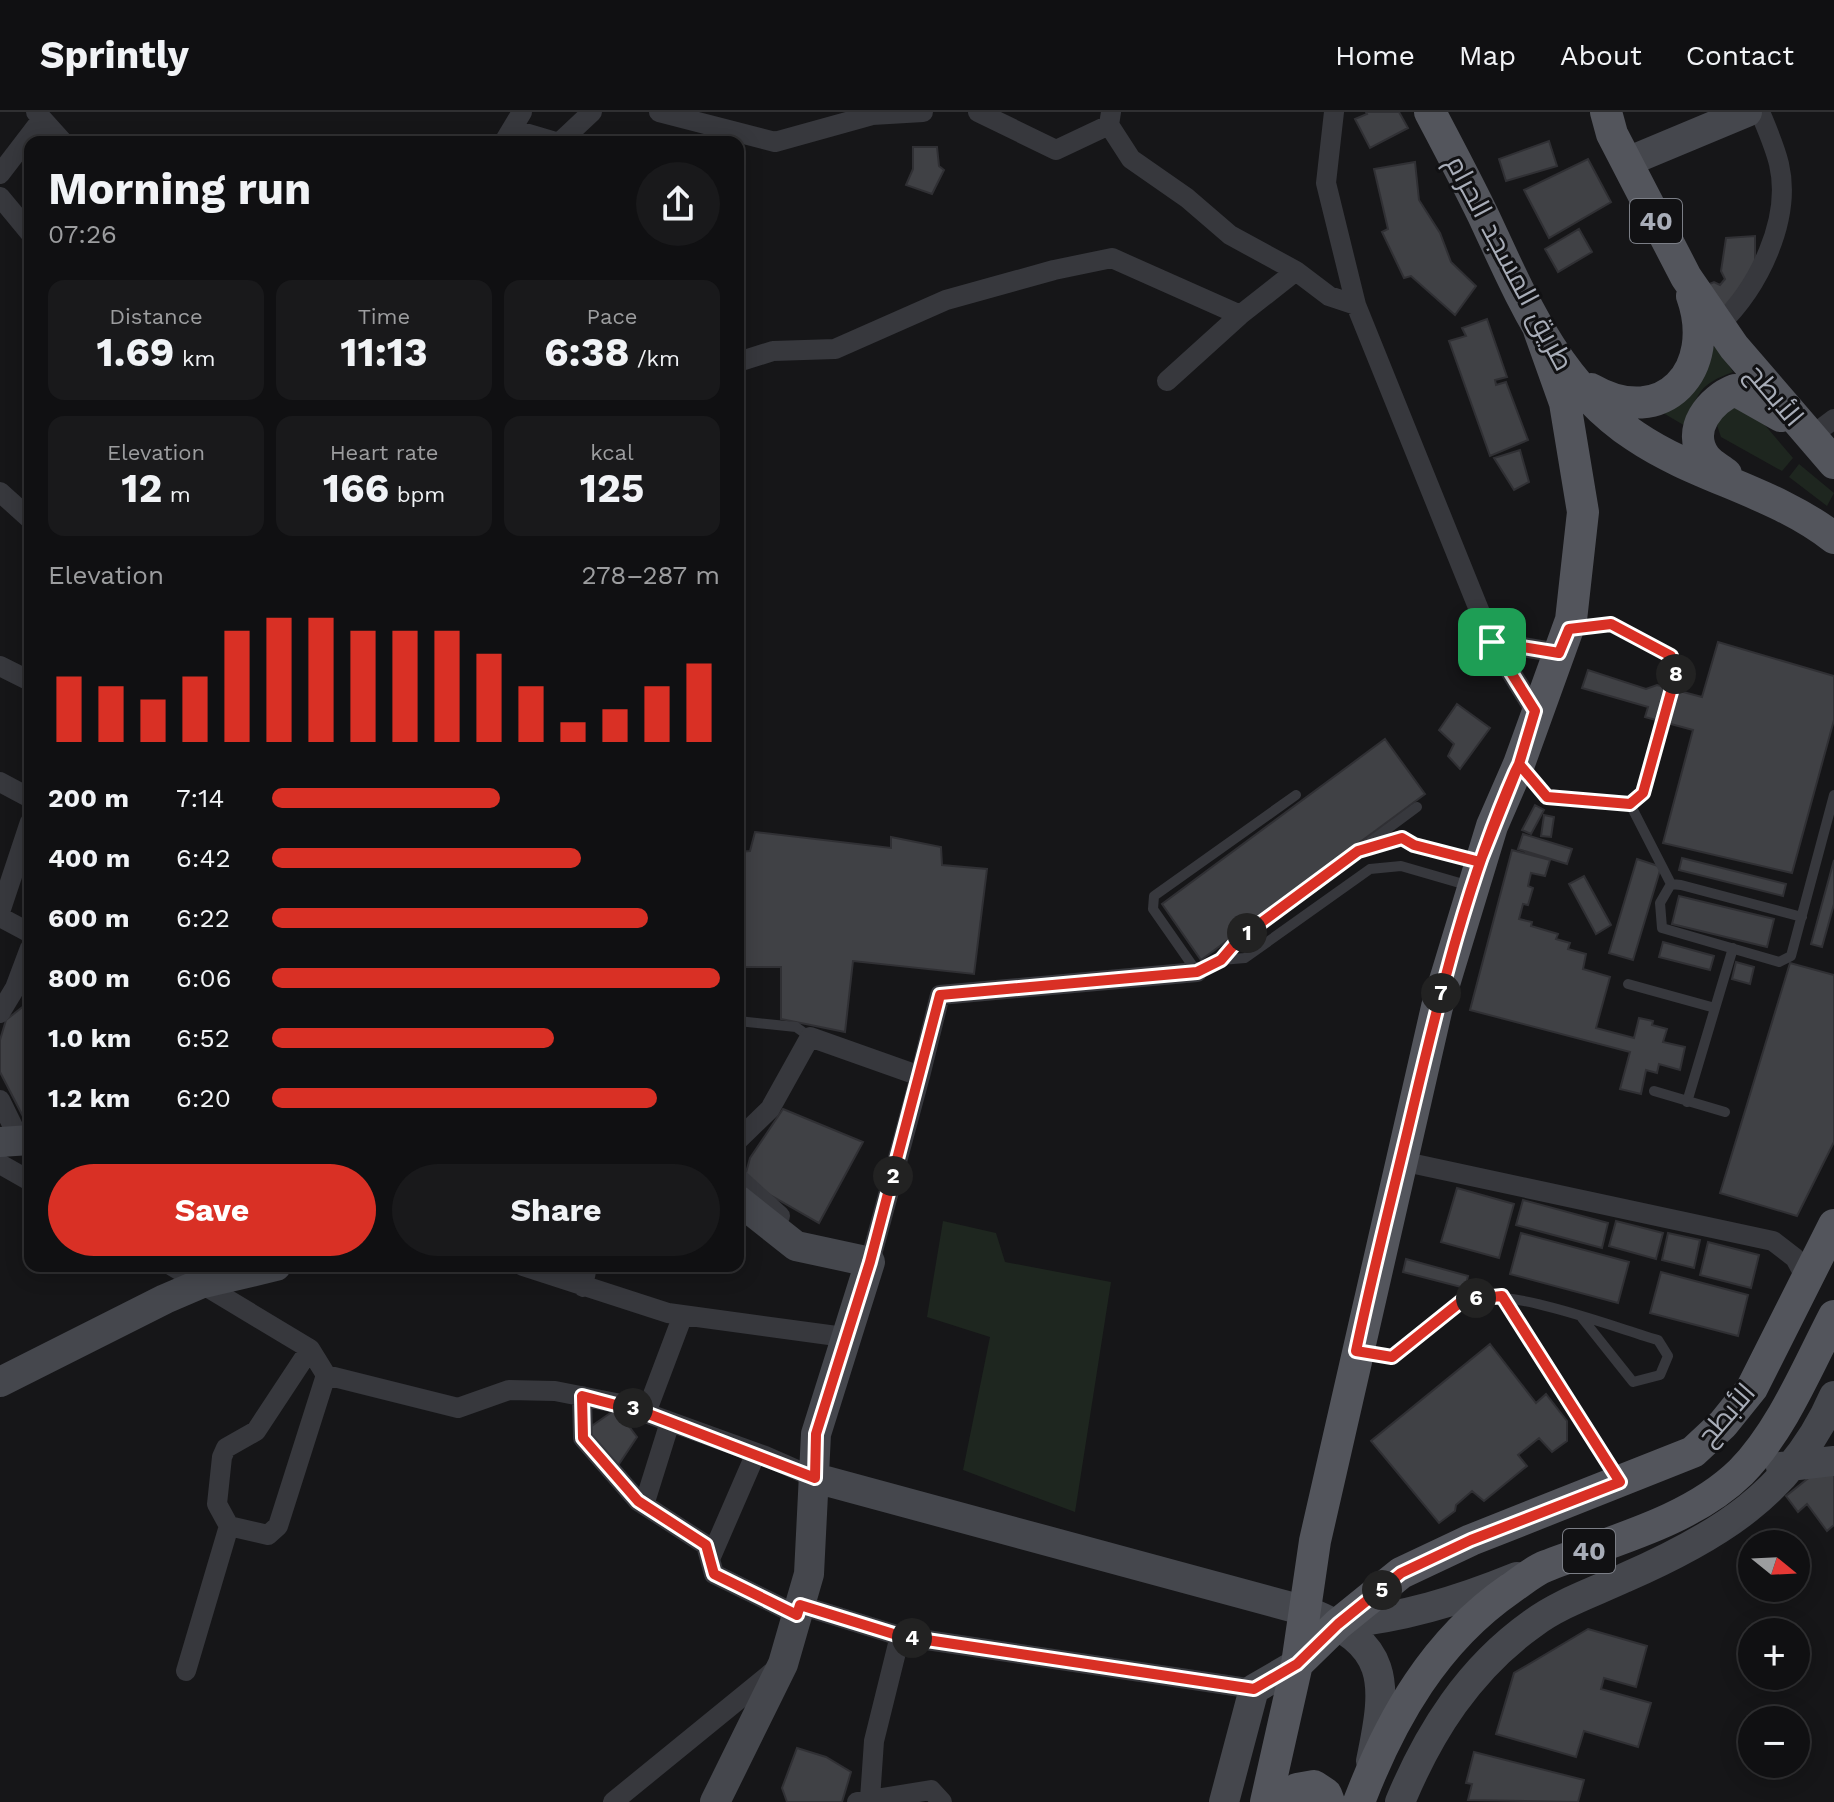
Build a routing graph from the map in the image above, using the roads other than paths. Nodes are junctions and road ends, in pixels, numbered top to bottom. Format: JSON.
{"nodes":[{"id":1,"x":592,"y":112,"type":"edge"},
{"id":2,"x":659,"y":112,"type":"edge"},
{"id":3,"x":923,"y":112,"type":"edge"},
{"id":4,"x":978,"y":112,"type":"edge"},
{"id":5,"x":1334,"y":112,"type":"edge"},
{"id":6,"x":1430,"y":112,"type":"edge"},
{"id":7,"x":1606,"y":112,"type":"edge"},
{"id":8,"x":1747,"y":112,"type":"edge"},
{"id":9,"x":1760,"y":112,"type":"edge"},
{"id":10,"x":886,"y":113,"type":"edge"},
{"id":11,"x":39,"y":115,"type":"edge"},
{"id":12,"x":1110,"y":118,"type":"edge"},
{"id":13,"x":512,"y":128,"type":"edge"},
{"id":14,"x":31,"y":136,"type":"edge"},
{"id":15,"x":58,"y":136,"type":"edge"},
{"id":16,"x":538,"y":136,"type":"edge"},
{"id":17,"x":565,"y":136,"type":"edge"},
{"id":18,"x":23,"y":156,"type":"edge"},
{"id":19,"x":1627,"y":162,"type":"junction"},
{"id":20,"x":0,"y":174,"type":"edge"},
{"id":21,"x":0,"y":197,"type":"edge"},
{"id":22,"x":24,"y":226,"type":"edge"},
{"id":23,"x":1296,"y":271,"type":"junction"},
{"id":24,"x":1686,"y":277,"type":"junction"},
{"id":25,"x":1356,"y":305,"type":"junction"},
{"id":26,"x":1240,"y":315,"type":"junction"},
{"id":27,"x":1719,"y":325,"type":"junction"},
{"id":28,"x":1539,"y":330,"type":"junction"},
{"id":29,"x":744,"y":360,"type":"edge"},
{"id":30,"x":1567,"y":375,"type":"junction"},
{"id":31,"x":1167,"y":381,"type":"dead end"},
{"id":32,"x":1816,"y":429,"type":"edge"},
{"id":33,"x":1834,"y":463,"type":"edge"},
{"id":34,"x":1739,"y":484,"type":"junction"},
{"id":35,"x":0,"y":492,"type":"edge"},
{"id":36,"x":24,"y":514,"type":"edge"},
{"id":37,"x":1834,"y":538,"type":"edge"},
{"id":38,"x":1564,"y":641,"type":"junction"},
{"id":39,"x":1492,"y":642,"type":"junction"},
{"id":40,"x":0,"y":666,"type":"edge"},
{"id":41,"x":24,"y":678,"type":"edge"},
{"id":42,"x":1535,"y":711,"type":"junction"},
{"id":43,"x":1519,"y":764,"type":"junction"},
{"id":44,"x":0,"y":782,"type":"edge"},
{"id":45,"x":24,"y":795,"type":"edge"},
{"id":46,"x":1296,"y":795,"type":"dead end"},
{"id":47,"x":1834,"y":795,"type":"edge"},
{"id":48,"x":1630,"y":804,"type":"junction"},
{"id":49,"x":1417,"y":807,"type":"dead end"},
{"id":50,"x":24,"y":833,"type":"edge"},
{"id":51,"x":1358,"y":851,"type":"junction"},
{"id":52,"x":8,"y":861,"type":"edge"},
{"id":53,"x":1476,"y":874,"type":"junction"},
{"id":54,"x":1671,"y":884,"type":"junction"},
{"id":55,"x":0,"y":914,"type":"edge"},
{"id":56,"x":1802,"y":917,"type":"junction"},
{"id":57,"x":24,"y":929,"type":"edge"},
{"id":58,"x":1733,"y":948,"type":"junction"},
{"id":59,"x":1221,"y":960,"type":"junction"},
{"id":60,"x":24,"y":964,"type":"edge"},
{"id":61,"x":1197,"y":972,"type":"junction"},
{"id":62,"x":1628,"y":984,"type":"dead end"},
{"id":63,"x":1715,"y":1008,"type":"junction"},
{"id":64,"x":0,"y":1013,"type":"edge"},
{"id":65,"x":744,"y":1022,"type":"edge"},
{"id":66,"x":810,"y":1037,"type":"junction"},
{"id":67,"x":920,"y":1076,"type":"junction"},
{"id":68,"x":1654,"y":1091,"type":"dead end"},
{"id":69,"x":0,"y":1100,"type":"edge"},
{"id":70,"x":1687,"y":1102,"type":"junction"},
{"id":71,"x":1725,"y":1112,"type":"dead end"},
{"id":72,"x":744,"y":1134,"type":"edge"},
{"id":73,"x":17,"y":1141,"type":"edge"},
{"id":74,"x":1401,"y":1161,"type":"junction"},
{"id":75,"x":0,"y":1164,"type":"edge"},
{"id":76,"x":24,"y":1178,"type":"edge"},
{"id":77,"x":744,"y":1183,"type":"edge"},
{"id":78,"x":744,"y":1205,"type":"edge"},
{"id":79,"x":1834,"y":1225,"type":"edge"},
{"id":80,"x":796,"y":1246,"type":"junction"},
{"id":81,"x":870,"y":1262,"type":"junction"},
{"id":82,"x":181,"y":1272,"type":"edge"},
{"id":83,"x":251,"y":1272,"type":"edge"},
{"id":84,"x":540,"y":1272,"type":"edge"},
{"id":85,"x":586,"y":1272,"type":"edge"},
{"id":86,"x":1807,"y":1280,"type":"junction"},
{"id":87,"x":200,"y":1284,"type":"junction"},
{"id":88,"x":583,"y":1287,"type":"junction"},
{"id":89,"x":1502,"y":1296,"type":"junction"},
{"id":90,"x":683,"y":1315,"type":"junction"},
{"id":91,"x":1834,"y":1316,"type":"edge"},
{"id":92,"x":1582,"y":1318,"type":"junction"},
{"id":93,"x":844,"y":1337,"type":"junction"},
{"id":94,"x":310,"y":1349,"type":"junction"},
{"id":95,"x":1356,"y":1351,"type":"junction"},
{"id":96,"x":326,"y":1375,"type":"junction"},
{"id":97,"x":0,"y":1382,"type":"edge"},
{"id":98,"x":582,"y":1396,"type":"junction"},
{"id":99,"x":1834,"y":1396,"type":"edge"},
{"id":100,"x":646,"y":1413,"type":"junction"},
{"id":101,"x":670,"y":1422,"type":"junction"},
{"id":102,"x":756,"y":1453,"type":"junction"},
{"id":103,"x":1834,"y":1461,"type":"edge"},
{"id":104,"x":1791,"y":1466,"type":"junction"},
{"id":105,"x":815,"y":1478,"type":"junction"},
{"id":106,"x":1620,"y":1482,"type":"junction"},
{"id":107,"x":1722,"y":1485,"type":"junction"},
{"id":108,"x":644,"y":1505,"type":"junction"},
{"id":109,"x":229,"y":1526,"type":"junction"},
{"id":110,"x":710,"y":1559,"type":"junction"},
{"id":111,"x":1557,"y":1562,"type":"junction"},
{"id":112,"x":1593,"y":1592,"type":"junction"},
{"id":113,"x":799,"y":1610,"type":"junction"},
{"id":114,"x":1306,"y":1611,"type":"junction"},
{"id":115,"x":1338,"y":1624,"type":"junction"},
{"id":116,"x":900,"y":1636,"type":"junction"},
{"id":117,"x":783,"y":1664,"type":"junction"},
{"id":118,"x":1297,"y":1664,"type":"junction"},
{"id":119,"x":186,"y":1671,"type":"dead end"},
{"id":120,"x":1254,"y":1689,"type":"junction"},
{"id":121,"x":1362,"y":1794,"type":"edge"},
{"id":122,"x":619,"y":1800,"type":"edge"},
{"id":123,"x":861,"y":1801,"type":"edge"},
{"id":124,"x":715,"y":1802,"type":"edge"},
{"id":125,"x":942,"y":1802,"type":"edge"},
{"id":126,"x":1224,"y":1802,"type":"edge"},
{"id":127,"x":1266,"y":1802,"type":"edge"},
{"id":128,"x":1282,"y":1802,"type":"edge"},
{"id":129,"x":1329,"y":1802,"type":"edge"},
{"id":130,"x":1400,"y":1802,"type":"edge"}],
"edges":[{"from":1,"to":17,"type":"street"},
{"from":2,"to":10,"type":"street"},
{"from":3,"to":10,"type":"street"},
{"from":4,"to":12,"type":"street"},
{"from":5,"to":25,"type":"street"},
{"from":6,"to":28,"type":"main road","name":"طريق المسجد الحرام"},
{"from":7,"to":19,"type":"main road","number":"40"},
{"from":8,"to":19,"type":"street"},
{"from":9,"to":27,"type":"street"},
{"from":11,"to":14,"type":"street"},
{"from":11,"to":15,"type":"street"},
{"from":12,"to":23,"type":"street"},
{"from":13,"to":16,"type":"street"},
{"from":18,"to":20,"type":"street"},
{"from":19,"to":24,"type":"main road","number":"40"},
{"from":21,"to":22,"type":"street"},
{"from":23,"to":25,"type":"street"},
{"from":23,"to":26,"type":"street"},
{"from":24,"to":27,"type":"main road","number":"40"},
{"from":24,"to":30,"type":"main road"},
{"from":25,"to":39,"type":"street"},
{"from":26,"to":29,"type":"street"},
{"from":26,"to":31,"type":"street"},
{"from":27,"to":32,"type":"main road","name":"الأبطح","number":"40"},
{"from":28,"to":30,"type":"main road","name":"طريق المسجد الحرام"},
{"from":28,"to":38,"type":"main road"},
{"from":30,"to":34,"type":"main road","name":"طريق المسجد الحرام"},
{"from":32,"to":33,"type":"main road","name":"الأبطح","number":"40"},
{"from":32,"to":34,"type":"main road"},
{"from":34,"to":37,"type":"main road"},
{"from":35,"to":36,"type":"street"},
{"from":38,"to":39,"type":"street"},
{"from":38,"to":42,"type":"main road"},
{"from":38,"to":48,"type":"lane"},
{"from":39,"to":42,"type":"street"},
{"from":40,"to":41,"type":"street"},
{"from":42,"to":43,"type":"main road"},
{"from":43,"to":48,"type":"lane"},
{"from":43,"to":53,"type":"main road"},
{"from":44,"to":45,"type":"street"},
{"from":46,"to":61,"type":"lane"},
{"from":47,"to":56,"type":"lane"},
{"from":48,"to":54,"type":"lane"},
{"from":49,"to":51,"type":"lane"},
{"from":50,"to":52,"type":"street"},
{"from":51,"to":53,"type":"lane"},
{"from":51,"to":59,"type":"lane"},
{"from":52,"to":55,"type":"street"},
{"from":53,"to":59,"type":"lane"},
{"from":53,"to":74,"type":"main road"},
{"from":54,"to":56,"type":"lane"},
{"from":54,"to":58,"type":"lane"},
{"from":55,"to":57,"type":"street"},
{"from":56,"to":58,"type":"lane"},
{"from":58,"to":63,"type":"lane"},
{"from":59,"to":61,"type":"lane"},
{"from":60,"to":64,"type":"street"},
{"from":61,"to":67,"type":"street"},
{"from":62,"to":63,"type":"lane"},
{"from":63,"to":70,"type":"lane"},
{"from":65,"to":66,"type":"lane"},
{"from":66,"to":67,"type":"street"},
{"from":66,"to":72,"type":"street"},
{"from":67,"to":81,"type":"street"},
{"from":68,"to":70,"type":"lane"},
{"from":69,"to":73,"type":"street"},
{"from":70,"to":71,"type":"lane"},
{"from":74,"to":86,"type":"street"},
{"from":74,"to":95,"type":"main road"},
{"from":75,"to":76,"type":"street"},
{"from":77,"to":80,"type":"street"},
{"from":78,"to":80,"type":"street"},
{"from":79,"to":86,"type":"main road","name":"الأبطح"},
{"from":80,"to":81,"type":"street"},
{"from":81,"to":93,"type":"street"},
{"from":82,"to":87,"type":"street"},
{"from":83,"to":87,"type":"street"},
{"from":84,"to":88,"type":"street"},
{"from":85,"to":88,"type":"street"},
{"from":86,"to":106,"type":"main road","name":"الأبطح"},
{"from":87,"to":94,"type":"street"},
{"from":87,"to":97,"type":"street"},
{"from":88,"to":90,"type":"street"},
{"from":89,"to":92,"type":"lane"},
{"from":89,"to":95,"type":"lane"},
{"from":89,"to":106,"type":"lane"},
{"from":90,"to":93,"type":"street"},
{"from":90,"to":100,"type":"street"},
{"from":91,"to":107,"type":"main road","name":"الأبطح","number":"40"},
{"from":92,"to":92,"type":"lane"},
{"from":93,"to":105,"type":"street"},
{"from":94,"to":96,"type":"street"},
{"from":94,"to":109,"type":"street"},
{"from":95,"to":114,"type":"main road"},
{"from":96,"to":98,"type":"street"},
{"from":96,"to":109,"type":"street"},
{"from":98,"to":100,"type":"street"},
{"from":98,"to":108,"type":"street"},
{"from":99,"to":104,"type":"street"},
{"from":100,"to":101,"type":"street"},
{"from":101,"to":102,"type":"street"},
{"from":101,"to":108,"type":"street"},
{"from":102,"to":105,"type":"street"},
{"from":102,"to":110,"type":"street"},
{"from":103,"to":104,"type":"street"},
{"from":104,"to":107,"type":"street"},
{"from":104,"to":112,"type":"street"},
{"from":105,"to":113,"type":"street"},
{"from":105,"to":114,"type":"street"},
{"from":106,"to":115,"type":"main road","name":"الأبطح"},
{"from":107,"to":111,"type":"main road","name":"الأبطح","number":"40"},
{"from":108,"to":110,"type":"street"},
{"from":109,"to":119,"type":"street"},
{"from":110,"to":113,"type":"street"},
{"from":111,"to":112,"type":"street"},
{"from":111,"to":115,"type":"street"},
{"from":111,"to":121,"type":"main road","name":"الأبطح","number":"40"},
{"from":112,"to":130,"type":"street"},
{"from":113,"to":116,"type":"street"},
{"from":113,"to":117,"type":"street"},
{"from":114,"to":115,"type":"street"},
{"from":114,"to":118,"type":"main road"},
{"from":115,"to":118,"type":"main road","name":"الأبطح"},
{"from":115,"to":121,"type":"street"},
{"from":116,"to":120,"type":"street"},
{"from":116,"to":123,"type":"street"},
{"from":117,"to":122,"type":"street"},
{"from":117,"to":124,"type":"street"},
{"from":118,"to":120,"type":"street"},
{"from":118,"to":127,"type":"main road"},
{"from":120,"to":126,"type":"street"},
{"from":123,"to":125,"type":"street"},
{"from":128,"to":129,"type":"main road"}]}
